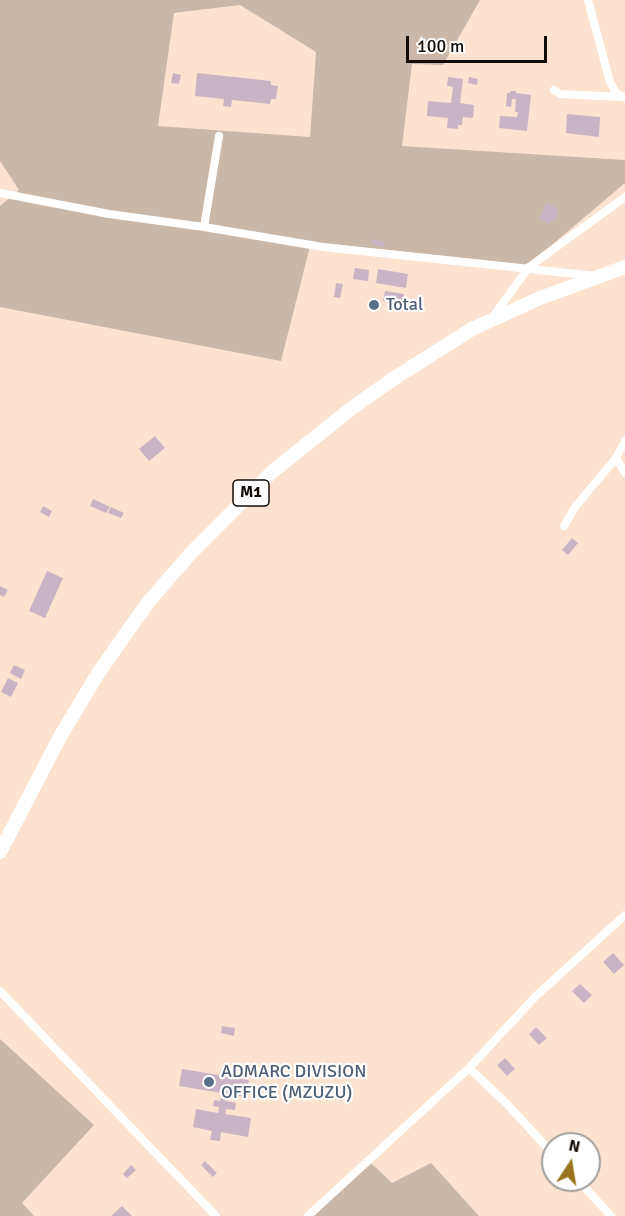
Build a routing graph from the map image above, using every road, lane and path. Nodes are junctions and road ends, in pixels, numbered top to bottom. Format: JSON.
{"nodes":[{"id":1,"x":588,"y":0,"type":"edge"},
{"id":2,"x":554,"y":90,"type":"dead end"},
{"id":3,"x":623,"y":98,"type":"edge"},
{"id":4,"x":219,"y":136,"type":"dead end"},
{"id":5,"x":0,"y":193,"type":"edge"},
{"id":6,"x":625,"y":197,"type":"edge"},
{"id":7,"x":204,"y":227,"type":"junction"},
{"id":8,"x":625,"y":267,"type":"edge"},
{"id":9,"x":528,"y":269,"type":"junction"},
{"id":10,"x":602,"y":276,"type":"junction"},
{"id":11,"x":489,"y":321,"type":"junction"},
{"id":12,"x":625,"y":441,"type":"edge"},
{"id":13,"x":616,"y":458,"type":"junction"},
{"id":14,"x":625,"y":473,"type":"edge"},
{"id":15,"x":564,"y":526,"type":"dead end"},
{"id":16,"x":0,"y":852,"type":"edge"},
{"id":17,"x":625,"y":915,"type":"edge"},
{"id":18,"x":0,"y":991,"type":"edge"},
{"id":19,"x":469,"y":1068,"type":"junction"},
{"id":20,"x":541,"y":1141,"type":"edge"},
{"id":21,"x":589,"y":1192,"type":"edge"},
{"id":22,"x":216,"y":1216,"type":"edge"},
{"id":23,"x":308,"y":1216,"type":"edge"},
{"id":24,"x":611,"y":1216,"type":"edge"}],
"edges":[{"from":1,"to":3,"type":"street"},
{"from":2,"to":3,"type":"street"},
{"from":4,"to":7,"type":"street"},
{"from":5,"to":7,"type":"street"},
{"from":6,"to":9,"type":"street"},
{"from":7,"to":9,"type":"street"},
{"from":8,"to":10,"type":"highway","number":"M1"},
{"from":9,"to":10,"type":"street"},
{"from":9,"to":11,"type":"street"},
{"from":10,"to":11,"type":"highway","number":"M1"},
{"from":11,"to":16,"type":"highway","number":"M1"},
{"from":12,"to":13,"type":"street"},
{"from":13,"to":14,"type":"street"},
{"from":13,"to":15,"type":"street"},
{"from":17,"to":19,"type":"street"},
{"from":18,"to":22,"type":"street"},
{"from":19,"to":20,"type":"street"},
{"from":19,"to":23,"type":"street"},
{"from":21,"to":24,"type":"street"}]}
